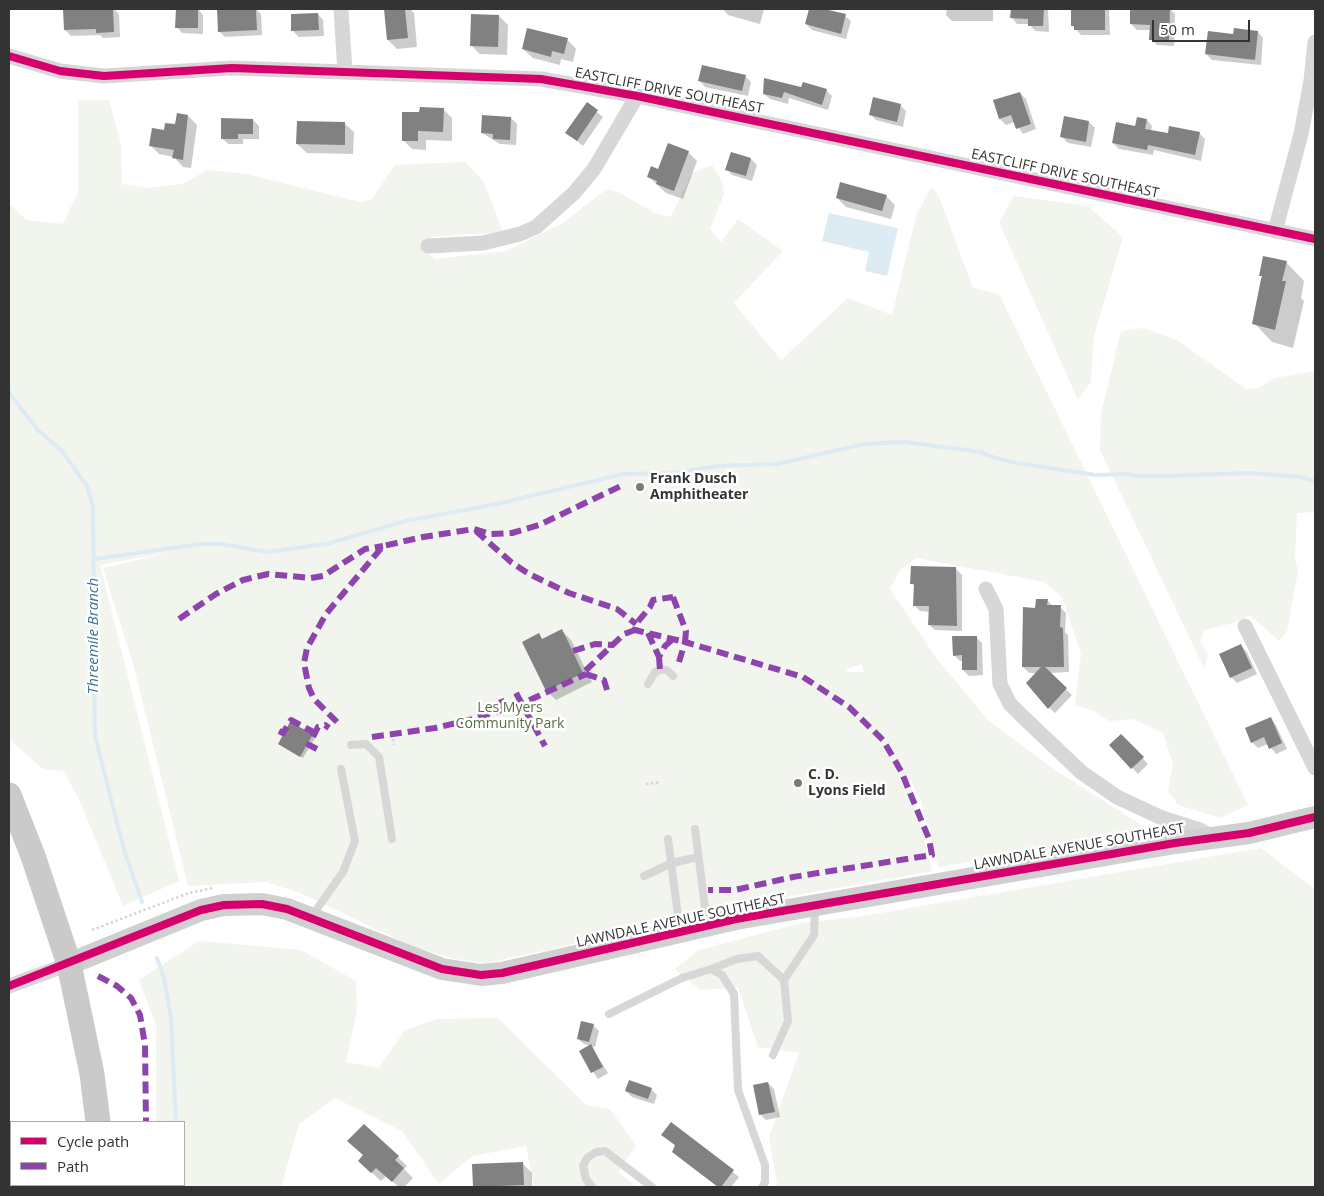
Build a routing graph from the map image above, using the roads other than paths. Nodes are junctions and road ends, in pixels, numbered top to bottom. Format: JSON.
{"nodes":[{"id":1,"x":341,"y":9,"type":"edge"},
{"id":2,"x":1315,"y":42,"type":"edge"},
{"id":3,"x":9,"y":56,"type":"edge"},
{"id":4,"x":345,"y":72,"type":"junction"},
{"id":5,"x":637,"y":96,"type":"junction"},
{"id":6,"x":1275,"y":230,"type":"junction"},
{"id":7,"x":1315,"y":239,"type":"edge"},
{"id":8,"x":428,"y":246,"type":"dead end"},
{"id":9,"x":986,"y":589,"type":"dead end"},
{"id":10,"x":1245,"y":626,"type":"dead end"},
{"id":11,"x":674,"y":676,"type":"dead end"},
{"id":12,"x":648,"y":684,"type":"dead end"},
{"id":13,"x":351,"y":745,"type":"dead end"},
{"id":14,"x":1315,"y":768,"type":"edge"},
{"id":15,"x":341,"y":769,"type":"dead end"},
{"id":16,"x":9,"y":796,"type":"edge"},
{"id":17,"x":1315,"y":817,"type":"edge"},
{"id":18,"x":695,"y":830,"type":"dead end"},
{"id":19,"x":1214,"y":838,"type":"junction"},
{"id":20,"x":392,"y":839,"type":"dead end"},
{"id":21,"x":668,"y":839,"type":"dead end"},
{"id":22,"x":698,"y":857,"type":"junction"},
{"id":23,"x":672,"y":862,"type":"junction"},
{"id":24,"x":644,"y":876,"type":"dead end"},
{"id":25,"x":815,"y":905,"type":"junction"},
{"id":26,"x":310,"y":918,"type":"junction"},
{"id":27,"x":707,"y":925,"type":"junction"},
{"id":28,"x":680,"y":931,"type":"junction"},
{"id":29,"x":68,"y":964,"type":"junction"},
{"id":30,"x":711,"y":969,"type":"junction"},
{"id":31,"x":784,"y":980,"type":"junction"},
{"id":32,"x":9,"y":986,"type":"edge"},
{"id":33,"x":609,"y":1014,"type":"dead end"},
{"id":34,"x":773,"y":1055,"type":"dead end"},
{"id":35,"x":98,"y":1121,"type":"edge"},
{"id":36,"x":592,"y":1187,"type":"edge"},
{"id":37,"x":652,"y":1187,"type":"edge"},
{"id":38,"x":762,"y":1187,"type":"edge"}],
"edges":[{"from":1,"to":4,"type":"street"},
{"from":2,"to":6,"type":"street"},
{"from":3,"to":4,"type":"street","name":"EASTCLIFF DRIVE SOUTHEAST"},
{"from":4,"to":5,"type":"street","name":"EASTCLIFF DRIVE SOUTHEAST"},
{"from":5,"to":6,"type":"street","name":"EASTCLIFF DRIVE SOUTHEAST"},
{"from":5,"to":8,"type":"street"},
{"from":6,"to":7,"type":"street","name":"EASTCLIFF DRIVE SOUTHEAST"},
{"from":9,"to":19,"type":"street"},
{"from":10,"to":14,"type":"street"},
{"from":11,"to":12,"type":"lane"},
{"from":13,"to":20,"type":"lane"},
{"from":15,"to":26,"type":"lane"},
{"from":16,"to":29,"type":"main road"},
{"from":17,"to":19,"type":"street","name":"LAWNDALE AVENUE SOUTHEAST"},
{"from":18,"to":22,"type":"lane"},
{"from":19,"to":25,"type":"street","name":"LAWNDALE AVENUE SOUTHEAST"},
{"from":21,"to":23,"type":"lane"},
{"from":22,"to":23,"type":"lane"},
{"from":22,"to":27,"type":"lane"},
{"from":23,"to":24,"type":"lane"},
{"from":23,"to":28,"type":"lane"},
{"from":25,"to":27,"type":"street","name":"LAWNDALE AVENUE SOUTHEAST"},
{"from":25,"to":31,"type":"lane"},
{"from":26,"to":28,"type":"street","name":"LAWNDALE AVENUE SOUTHEAST"},
{"from":26,"to":29,"type":"street","name":"LAWNDALE AVENUE SOUTHEAST"},
{"from":27,"to":28,"type":"street","name":"LAWNDALE AVENUE SOUTHEAST"},
{"from":29,"to":32,"type":"street"},
{"from":29,"to":35,"type":"main road"},
{"from":30,"to":31,"type":"lane"},
{"from":30,"to":33,"type":"lane"},
{"from":30,"to":38,"type":"lane"},
{"from":31,"to":34,"type":"lane"},
{"from":36,"to":37,"type":"lane"}]}
